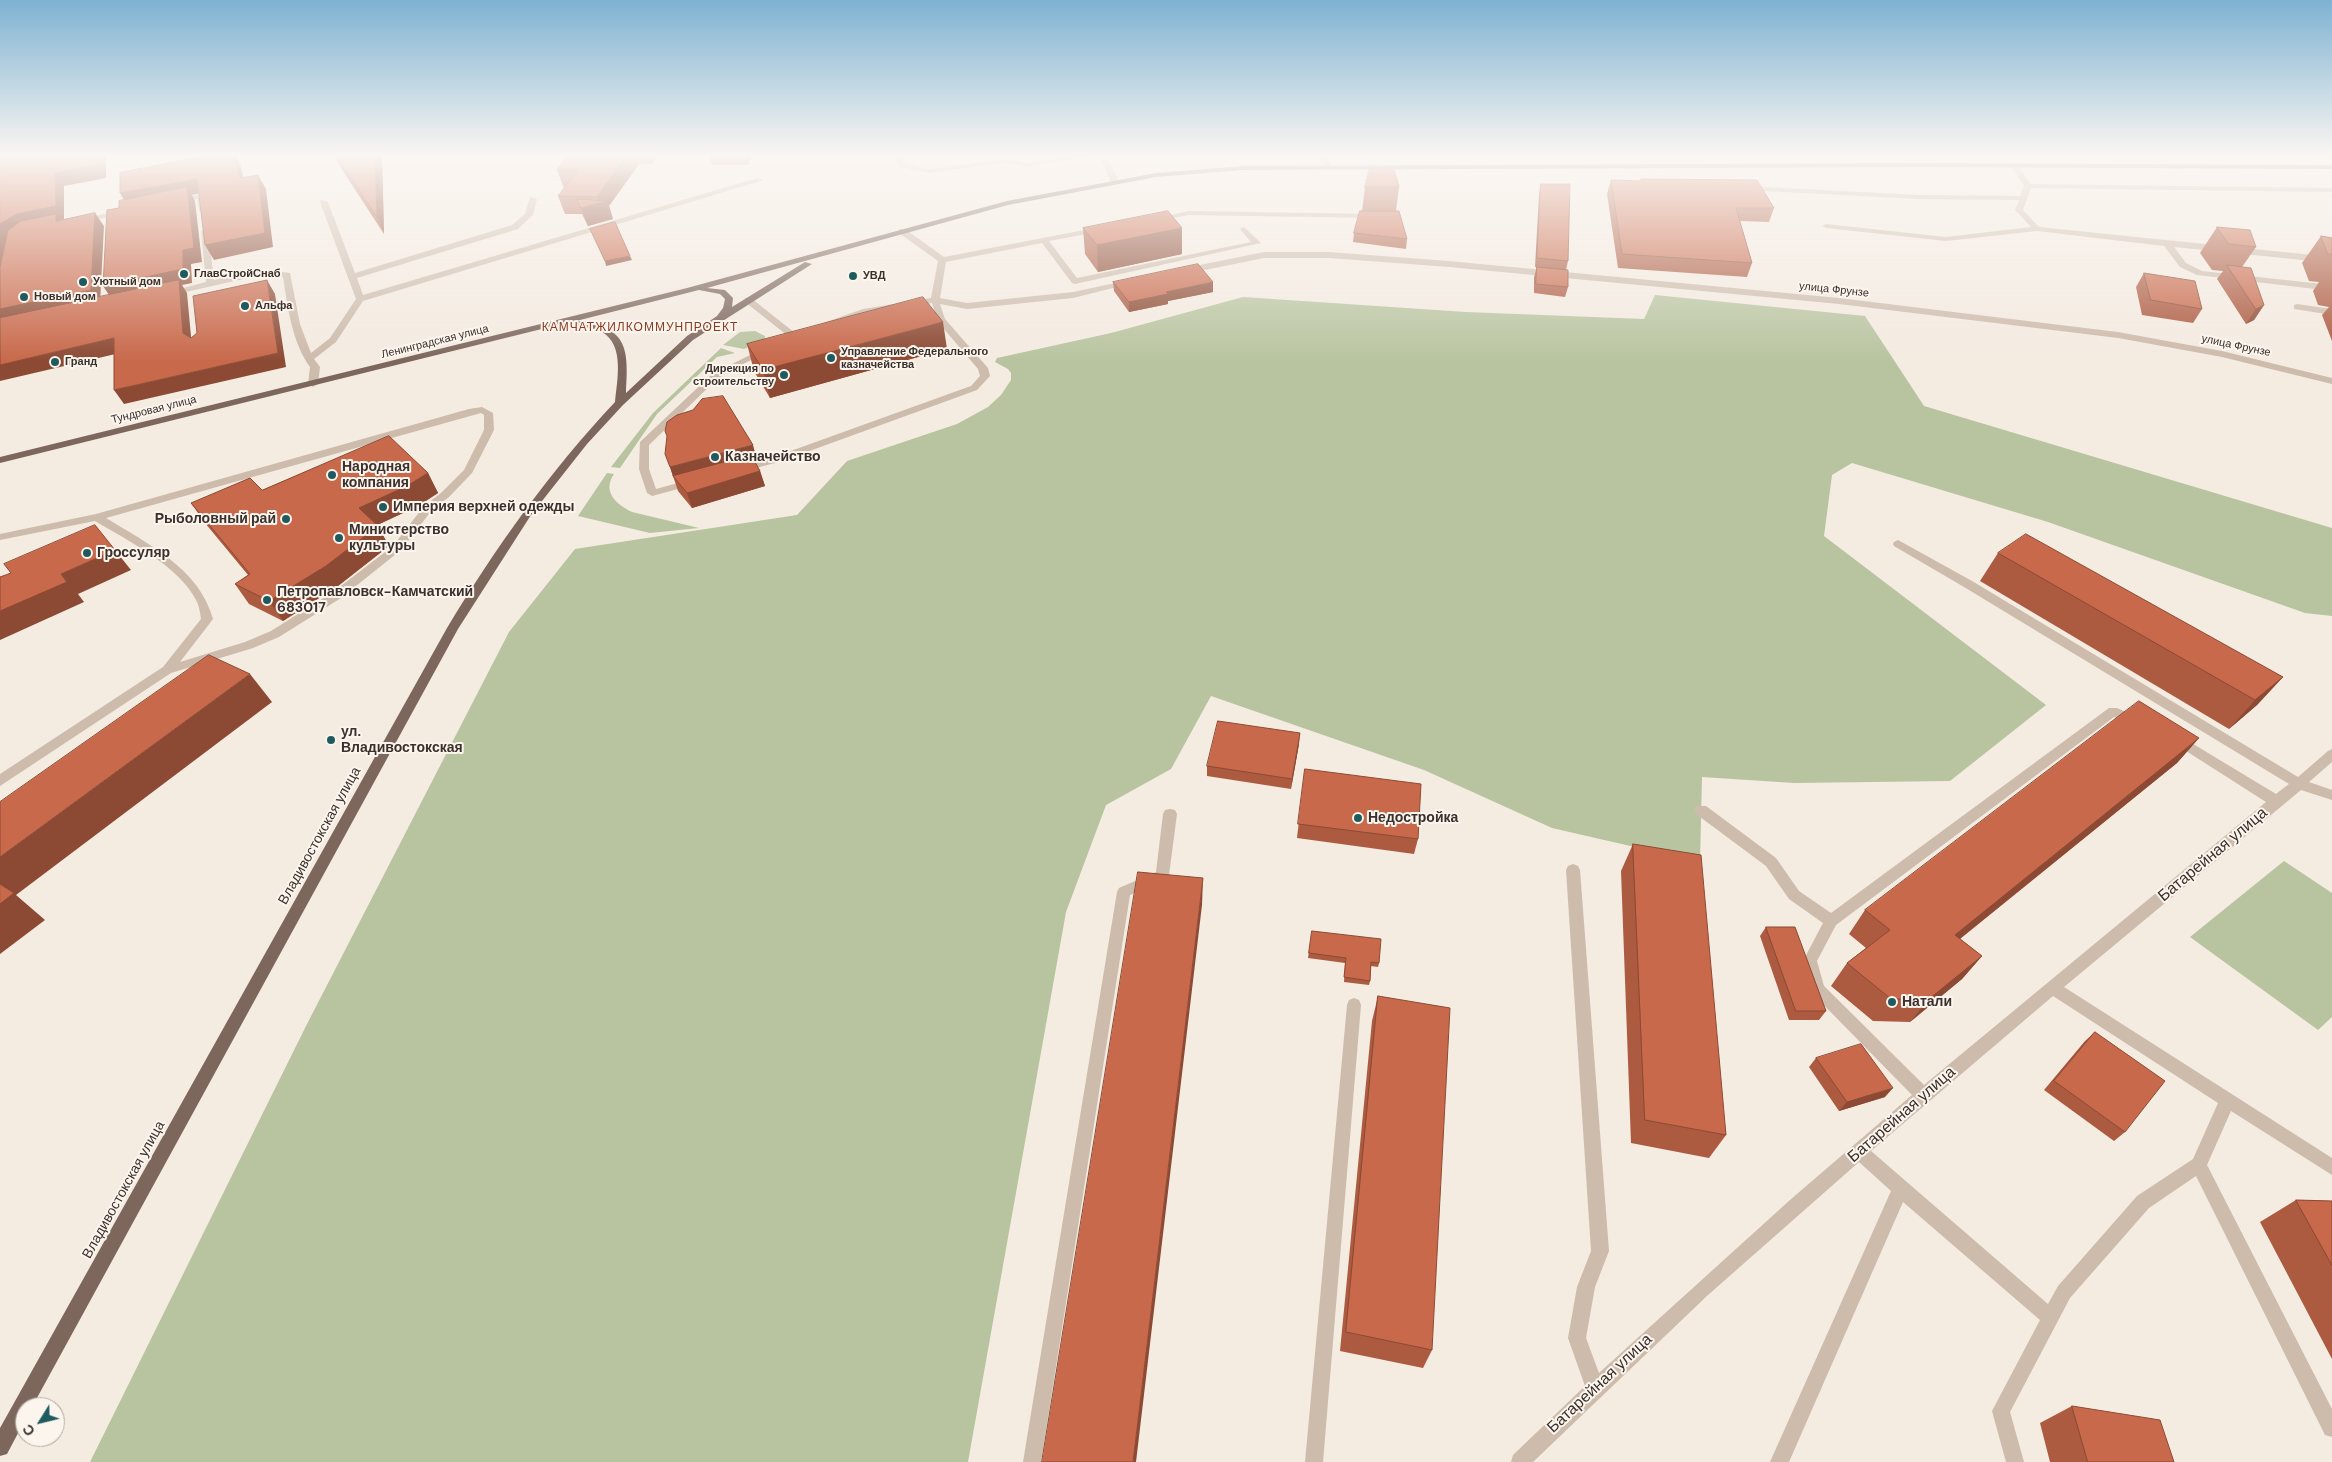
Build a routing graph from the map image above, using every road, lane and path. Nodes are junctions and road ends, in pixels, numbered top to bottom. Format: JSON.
{"nodes":[{"id":1,"x":204,"y":224,"type":"edge"},
{"id":2,"x":332,"y":224,"type":"edge"},
{"id":3,"x":518,"y":224,"type":"edge"},
{"id":4,"x":611,"y":224,"type":"edge"},
{"id":5,"x":927,"y":224,"type":"edge"},
{"id":6,"x":2032,"y":224,"type":"edge"},
{"id":7,"x":1826,"y":226,"type":"dead end"},
{"id":8,"x":1112,"y":227,"type":"edge"},
{"id":9,"x":1244,"y":229,"type":"dead end"},
{"id":10,"x":2037,"y":229,"type":"junction"},
{"id":11,"x":902,"y":231,"type":"junction"},
{"id":12,"x":1044,"y":240,"type":"junction"},
{"id":13,"x":2167,"y":244,"type":"junction"},
{"id":14,"x":824,"y":255,"type":"junction"},
{"id":15,"x":942,"y":260,"type":"junction"},
{"id":16,"x":2332,"y":260,"type":"edge"},
{"id":17,"x":1178,"y":273,"type":"edge"},
{"id":18,"x":352,"y":276,"type":"junction"},
{"id":19,"x":1140,"y":281,"type":"edge"},
{"id":20,"x":210,"y":283,"type":"junction"},
{"id":21,"x":193,"y":287,"type":"junction"},
{"id":22,"x":2332,"y":288,"type":"edge"},
{"id":23,"x":690,"y":290,"type":"junction"},
{"id":24,"x":154,"y":296,"type":"edge"},
{"id":25,"x":194,"y":297,"type":"edge"},
{"id":26,"x":360,"y":299,"type":"junction"},
{"id":27,"x":748,"y":300,"type":"junction"},
{"id":28,"x":935,"y":300,"type":"junction"},
{"id":29,"x":2297,"y":307,"type":"dead end"},
{"id":30,"x":2332,"y":312,"type":"edge"},
{"id":31,"x":718,"y":319,"type":"junction"},
{"id":32,"x":561,"y":322,"type":"junction"},
{"id":33,"x":794,"y":336,"type":"junction"},
{"id":34,"x":308,"y":359,"type":"junction"},
{"id":35,"x":2332,"y":381,"type":"edge"},
{"id":36,"x":313,"y":384,"type":"junction"},
{"id":37,"x":620,"y":403,"type":"junction"},
{"id":38,"x":0,"y":460,"type":"edge"},
{"id":39,"x":96,"y":517,"type":"junction"},
{"id":40,"x":0,"y":537,"type":"edge"},
{"id":41,"x":1898,"y":544,"type":"dead end"},
{"id":42,"x":167,"y":670,"type":"junction"},
{"id":43,"x":2150,"y":727,"type":"edge"},
{"id":44,"x":2168,"y":735,"type":"edge"},
{"id":45,"x":2332,"y":754,"type":"edge"},
{"id":46,"x":0,"y":781,"type":"edge"},
{"id":47,"x":2300,"y":784,"type":"junction"},
{"id":48,"x":2332,"y":795,"type":"edge"},
{"id":49,"x":2276,"y":801,"type":"junction"},
{"id":50,"x":1700,"y":810,"type":"dead end"},
{"id":51,"x":1170,"y":814,"type":"dead end"},
{"id":52,"x":1573,"y":870,"type":"dead end"},
{"id":53,"x":1831,"y":921,"type":"junction"},
{"id":54,"x":2054,"y":988,"type":"junction"},
{"id":55,"x":1354,"y":1005,"type":"dead end"},
{"id":56,"x":1923,"y":1095,"type":"junction"},
{"id":57,"x":2228,"y":1099,"type":"junction"},
{"id":58,"x":1860,"y":1152,"type":"junction"},
{"id":59,"x":2199,"y":1165,"type":"junction"},
{"id":60,"x":2332,"y":1167,"type":"edge"},
{"id":61,"x":1900,"y":1188,"type":"junction"},
{"id":62,"x":2051,"y":1318,"type":"junction"},
{"id":63,"x":1595,"y":1387,"type":"junction"},
{"id":64,"x":2332,"y":1428,"type":"edge"},
{"id":65,"x":0,"y":1447,"type":"edge"},
{"id":66,"x":1032,"y":1462,"type":"edge"},
{"id":67,"x":1314,"y":1462,"type":"edge"},
{"id":68,"x":1520,"y":1462,"type":"edge"},
{"id":69,"x":1779,"y":1462,"type":"edge"},
{"id":70,"x":2015,"y":1462,"type":"edge"}],
"edges":[{"from":1,"to":20,"type":"street"},
{"from":2,"to":18,"type":"street"},
{"from":3,"to":18,"type":"street"},
{"from":4,"to":26,"type":"street"},
{"from":5,"to":11,"type":"main road","name":"Ленинградская улица"},
{"from":6,"to":10,"type":"street"},
{"from":7,"to":10,"type":"street"},
{"from":8,"to":12,"type":"street"},
{"from":9,"to":12,"type":"street"},
{"from":10,"to":13,"type":"street"},
{"from":11,"to":14,"type":"main road","name":"Ленинградская улица"},
{"from":11,"to":15,"type":"street"},
{"from":12,"to":15,"type":"street"},
{"from":13,"to":16,"type":"street"},
{"from":13,"to":22,"type":"street"},
{"from":14,"to":23,"type":"main road","name":"Ленинградская улица"},
{"from":14,"to":27,"type":"main road","name":"Владивостокская улица"},
{"from":15,"to":28,"type":"street"},
{"from":17,"to":35,"type":"street","name":"улица Фрунзе"},
{"from":18,"to":26,"type":"street"},
{"from":19,"to":28,"type":"street"},
{"from":20,"to":21,"type":"street"},
{"from":20,"to":34,"type":"street"},
{"from":21,"to":24,"type":"street"},
{"from":21,"to":25,"type":"street"},
{"from":23,"to":31,"type":"main road","name":"Ленинградская улица"},
{"from":23,"to":32,"type":"main road","name":"Ленинградская улица"},
{"from":26,"to":34,"type":"street"},
{"from":27,"to":31,"type":"main road","name":"Владивостокская улица"},
{"from":27,"to":33,"type":"street"},
{"from":28,"to":33,"type":"street"},
{"from":28,"to":33,"type":"street"},
{"from":29,"to":30,"type":"street"},
{"from":31,"to":37,"type":"main road","name":"Владивостокская улица"},
{"from":32,"to":36,"type":"main road","name":"Ленинградская улица"},
{"from":32,"to":37,"type":"main road","name":"Ленинградская улица"},
{"from":34,"to":36,"type":"street"},
{"from":36,"to":38,"type":"main road","name":"Тундровая улица"},
{"from":37,"to":65,"type":"main road","name":"Владивостокская улица"},
{"from":39,"to":40,"type":"street"},
{"from":39,"to":42,"type":"street"},
{"from":39,"to":42,"type":"street"},
{"from":41,"to":47,"type":"street"},
{"from":42,"to":46,"type":"street"},
{"from":43,"to":53,"type":"street"},
{"from":44,"to":49,"type":"street"},
{"from":45,"to":47,"type":"street","name":"Батарейная улица"},
{"from":47,"to":48,"type":"street"},
{"from":47,"to":49,"type":"street","name":"Батарейная улица"},
{"from":49,"to":54,"type":"street","name":"Батарейная улица"},
{"from":50,"to":53,"type":"street"},
{"from":51,"to":66,"type":"street"},
{"from":52,"to":63,"type":"street"},
{"from":53,"to":56,"type":"street"},
{"from":54,"to":56,"type":"street","name":"Батарейная улица"},
{"from":54,"to":57,"type":"street"},
{"from":55,"to":67,"type":"street"},
{"from":56,"to":58,"type":"street","name":"Батарейная улица"},
{"from":57,"to":59,"type":"street"},
{"from":57,"to":60,"type":"street"},
{"from":58,"to":61,"type":"street"},
{"from":58,"to":63,"type":"street","name":"Батарейная улица"},
{"from":59,"to":62,"type":"street"},
{"from":59,"to":64,"type":"street"},
{"from":61,"to":62,"type":"street"},
{"from":61,"to":69,"type":"street"},
{"from":62,"to":70,"type":"street"},
{"from":63,"to":68,"type":"street","name":"Батарейная улица"}]}
